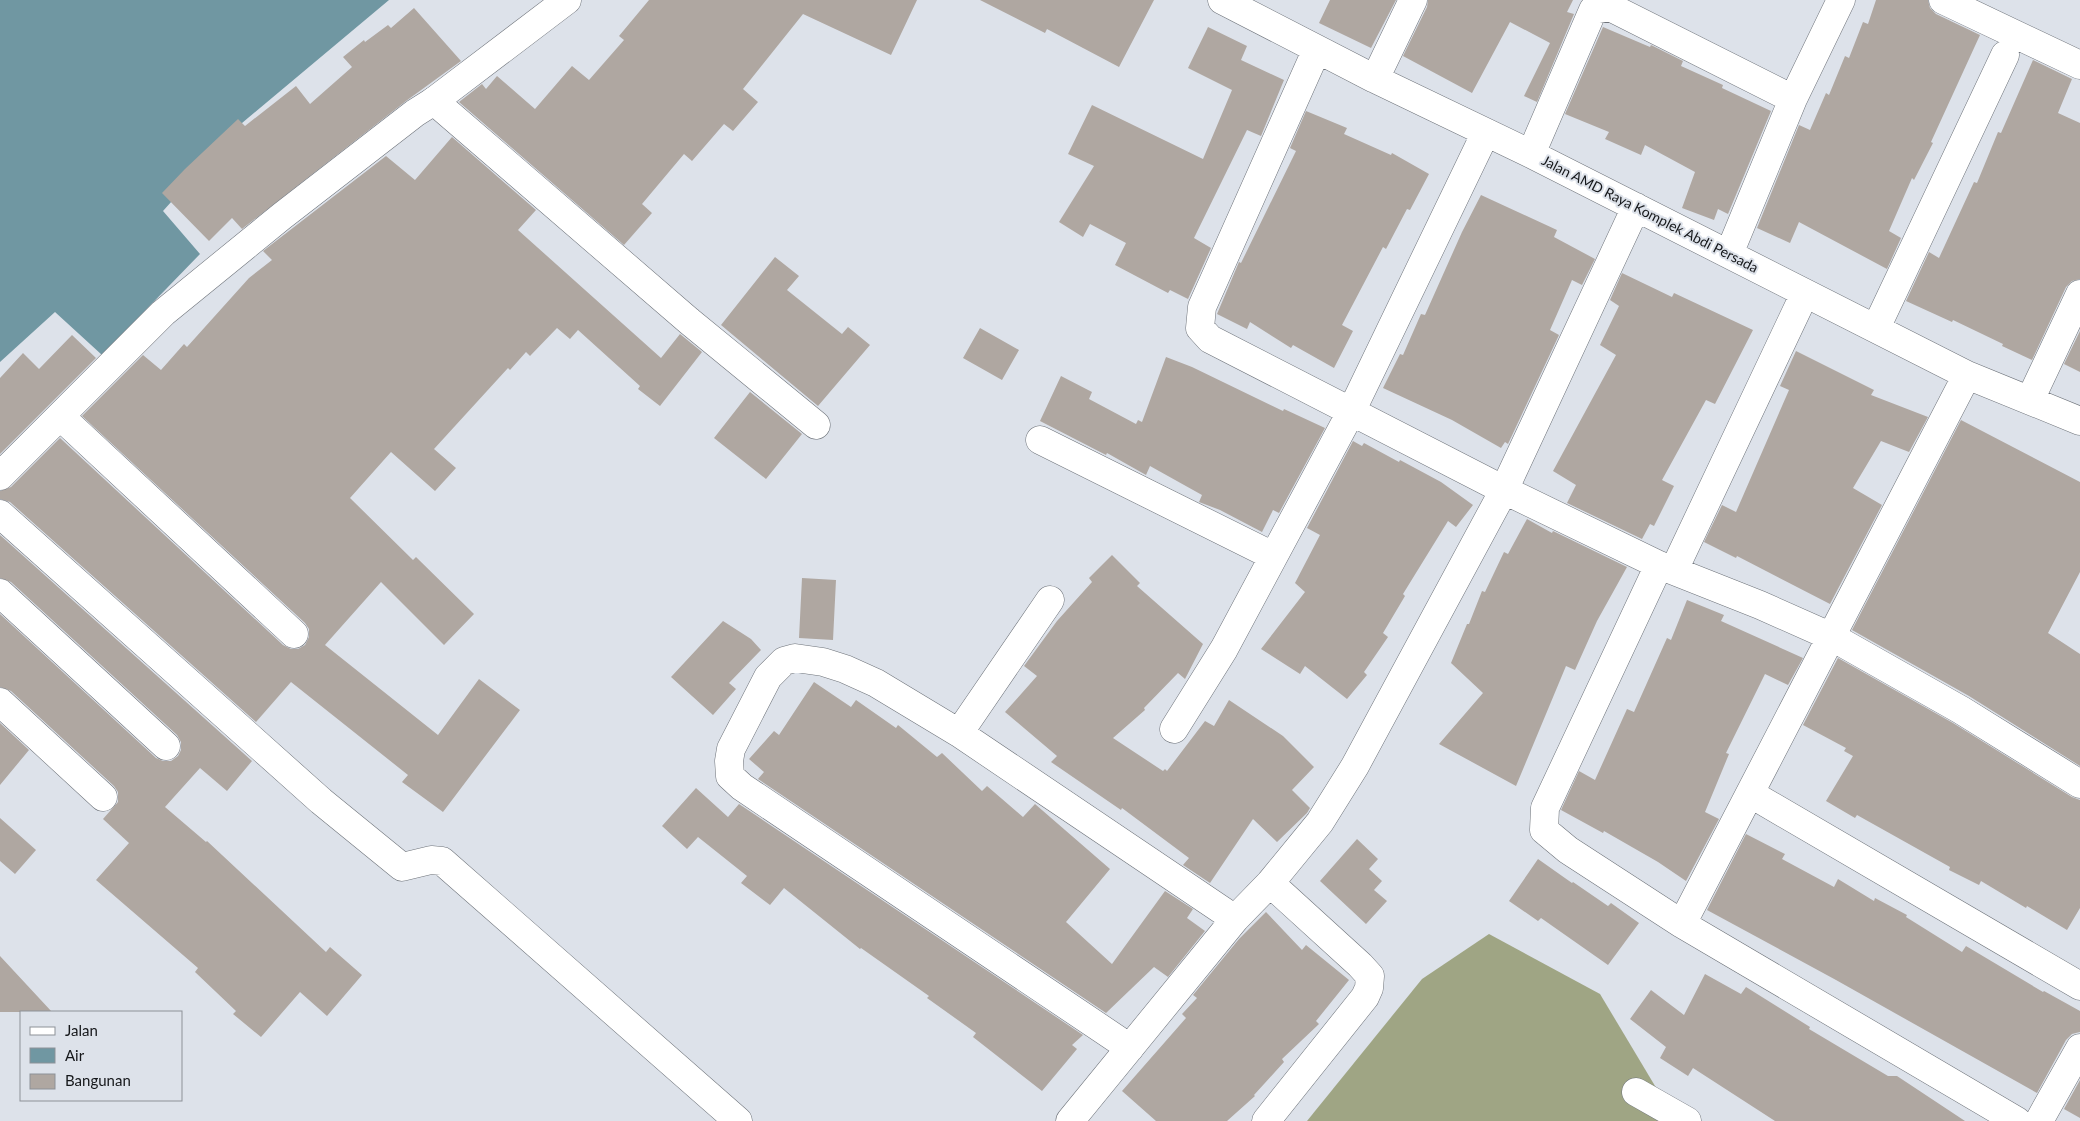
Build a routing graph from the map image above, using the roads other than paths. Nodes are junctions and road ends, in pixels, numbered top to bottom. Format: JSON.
{"nodes":[{"id":1,"x":566,"y":0,"type":"edge"},
{"id":2,"x":1222,"y":0,"type":"edge"},
{"id":3,"x":1413,"y":0,"type":"edge"},
{"id":4,"x":1841,"y":0,"type":"edge"},
{"id":5,"x":1943,"y":0,"type":"edge"},
{"id":6,"x":1596,"y":5,"type":"edge"},
{"id":7,"x":1317,"y":49,"type":"junction"},
{"id":8,"x":2005,"y":55,"type":"dead end"},
{"id":9,"x":2080,"y":65,"type":"edge"},
{"id":10,"x":1375,"y":80,"type":"junction"},
{"id":11,"x":1794,"y":99,"type":"junction"},
{"id":12,"x":434,"y":101,"type":"junction"},
{"id":13,"x":1485,"y":134,"type":"junction"},
{"id":14,"x":1531,"y":154,"type":"junction"},
{"id":15,"x":1636,"y":207,"type":"junction"},
{"id":16,"x":1729,"y":254,"type":"junction"},
{"id":17,"x":1805,"y":293,"type":"junction"},
{"id":18,"x":2080,"y":294,"type":"edge"},
{"id":19,"x":1876,"y":328,"type":"junction"},
{"id":20,"x":1967,"y":374,"type":"junction"},
{"id":21,"x":2030,"y":400,"type":"junction"},
{"id":22,"x":1351,"y":412,"type":"junction"},
{"id":23,"x":61,"y":417,"type":"junction"},
{"id":24,"x":2080,"y":421,"type":"edge"},
{"id":25,"x":816,"y":425,"type":"dead end"},
{"id":26,"x":1040,"y":440,"type":"dead end"},
{"id":27,"x":0,"y":476,"type":"edge"},
{"id":28,"x":1504,"y":490,"type":"junction"},
{"id":29,"x":0,"y":514,"type":"edge"},
{"id":30,"x":1273,"y":556,"type":"junction"},
{"id":31,"x":1666,"y":567,"type":"junction"},
{"id":32,"x":0,"y":593,"type":"edge"},
{"id":33,"x":1050,"y":600,"type":"dead end"},
{"id":34,"x":294,"y":634,"type":"dead end"},
{"id":35,"x":1832,"y":637,"type":"junction"},
{"id":36,"x":0,"y":702,"type":"edge"},
{"id":37,"x":1174,"y":729,"type":"dead end"},
{"id":38,"x":959,"y":733,"type":"junction"},
{"id":39,"x":166,"y":746,"type":"dead end"},
{"id":40,"x":2080,"y":784,"type":"edge"},
{"id":41,"x":1751,"y":794,"type":"junction"},
{"id":42,"x":104,"y":796,"type":"dead end"},
{"id":43,"x":1270,"y":883,"type":"junction"},
{"id":44,"x":1235,"y":919,"type":"junction"},
{"id":45,"x":1682,"y":924,"type":"junction"},
{"id":46,"x":2080,"y":986,"type":"edge"},
{"id":47,"x":1130,"y":1048,"type":"junction"},
{"id":48,"x":2080,"y":1048,"type":"edge"},
{"id":49,"x":1636,"y":1092,"type":"dead end"},
{"id":50,"x":738,"y":1121,"type":"edge"},
{"id":51,"x":1070,"y":1121,"type":"edge"},
{"id":52,"x":1266,"y":1121,"type":"edge"},
{"id":53,"x":1688,"y":1121,"type":"edge"},
{"id":54,"x":2017,"y":1121,"type":"edge"},
{"id":55,"x":2039,"y":1121,"type":"edge"}],
"edges":[{"from":1,"to":12,"type":"street"},
{"from":2,"to":7,"type":"street","name":"Jalan AMD Raya Komplek Abdi Persada"},
{"from":3,"to":10,"type":"street"},
{"from":4,"to":11,"type":"street"},
{"from":5,"to":9,"type":"street"},
{"from":6,"to":11,"type":"street"},
{"from":6,"to":14,"type":"street"},
{"from":7,"to":10,"type":"street","name":"Jalan AMD Raya Komplek Abdi Persada"},
{"from":7,"to":22,"type":"street"},
{"from":8,"to":19,"type":"street"},
{"from":10,"to":13,"type":"street","name":"Jalan AMD Raya Komplek Abdi Persada"},
{"from":11,"to":16,"type":"street"},
{"from":12,"to":23,"type":"street"},
{"from":12,"to":25,"type":"street"},
{"from":13,"to":14,"type":"street","name":"Jalan AMD Raya Komplek Abdi Persada"},
{"from":13,"to":22,"type":"street"},
{"from":14,"to":15,"type":"street","name":"Jalan AMD Raya Komplek Abdi Persada"},
{"from":15,"to":16,"type":"street","name":"Jalan AMD Raya Komplek Abdi Persada"},
{"from":15,"to":28,"type":"street"},
{"from":16,"to":17,"type":"street","name":"Jalan AMD Raya Komplek Abdi Persada"},
{"from":17,"to":19,"type":"street","name":"Jalan AMD Raya Komplek Abdi Persada"},
{"from":17,"to":31,"type":"street"},
{"from":18,"to":21,"type":"street"},
{"from":19,"to":20,"type":"street","name":"Jalan AMD Raya Komplek Abdi Persada"},
{"from":20,"to":21,"type":"street","name":"Jalan AMD Raya Komplek Abdi Persada"},
{"from":20,"to":35,"type":"street"},
{"from":21,"to":24,"type":"street","name":"Jalan AMD Raya Komplek Abdi Persada"},
{"from":22,"to":28,"type":"street"},
{"from":22,"to":30,"type":"street"},
{"from":23,"to":27,"type":"street"},
{"from":23,"to":34,"type":"street"},
{"from":26,"to":30,"type":"street"},
{"from":28,"to":31,"type":"street"},
{"from":28,"to":43,"type":"street"},
{"from":29,"to":50,"type":"street"},
{"from":30,"to":37,"type":"street"},
{"from":31,"to":35,"type":"street"},
{"from":31,"to":45,"type":"street"},
{"from":32,"to":39,"type":"street"},
{"from":33,"to":38,"type":"street"},
{"from":35,"to":40,"type":"street"},
{"from":35,"to":41,"type":"street"},
{"from":36,"to":42,"type":"street"},
{"from":38,"to":44,"type":"street"},
{"from":38,"to":47,"type":"street"},
{"from":41,"to":45,"type":"street"},
{"from":41,"to":46,"type":"street"},
{"from":43,"to":44,"type":"street"},
{"from":43,"to":52,"type":"street"},
{"from":44,"to":47,"type":"street"},
{"from":45,"to":54,"type":"street"},
{"from":47,"to":51,"type":"street"},
{"from":48,"to":55,"type":"street"},
{"from":49,"to":53,"type":"street"}]}
